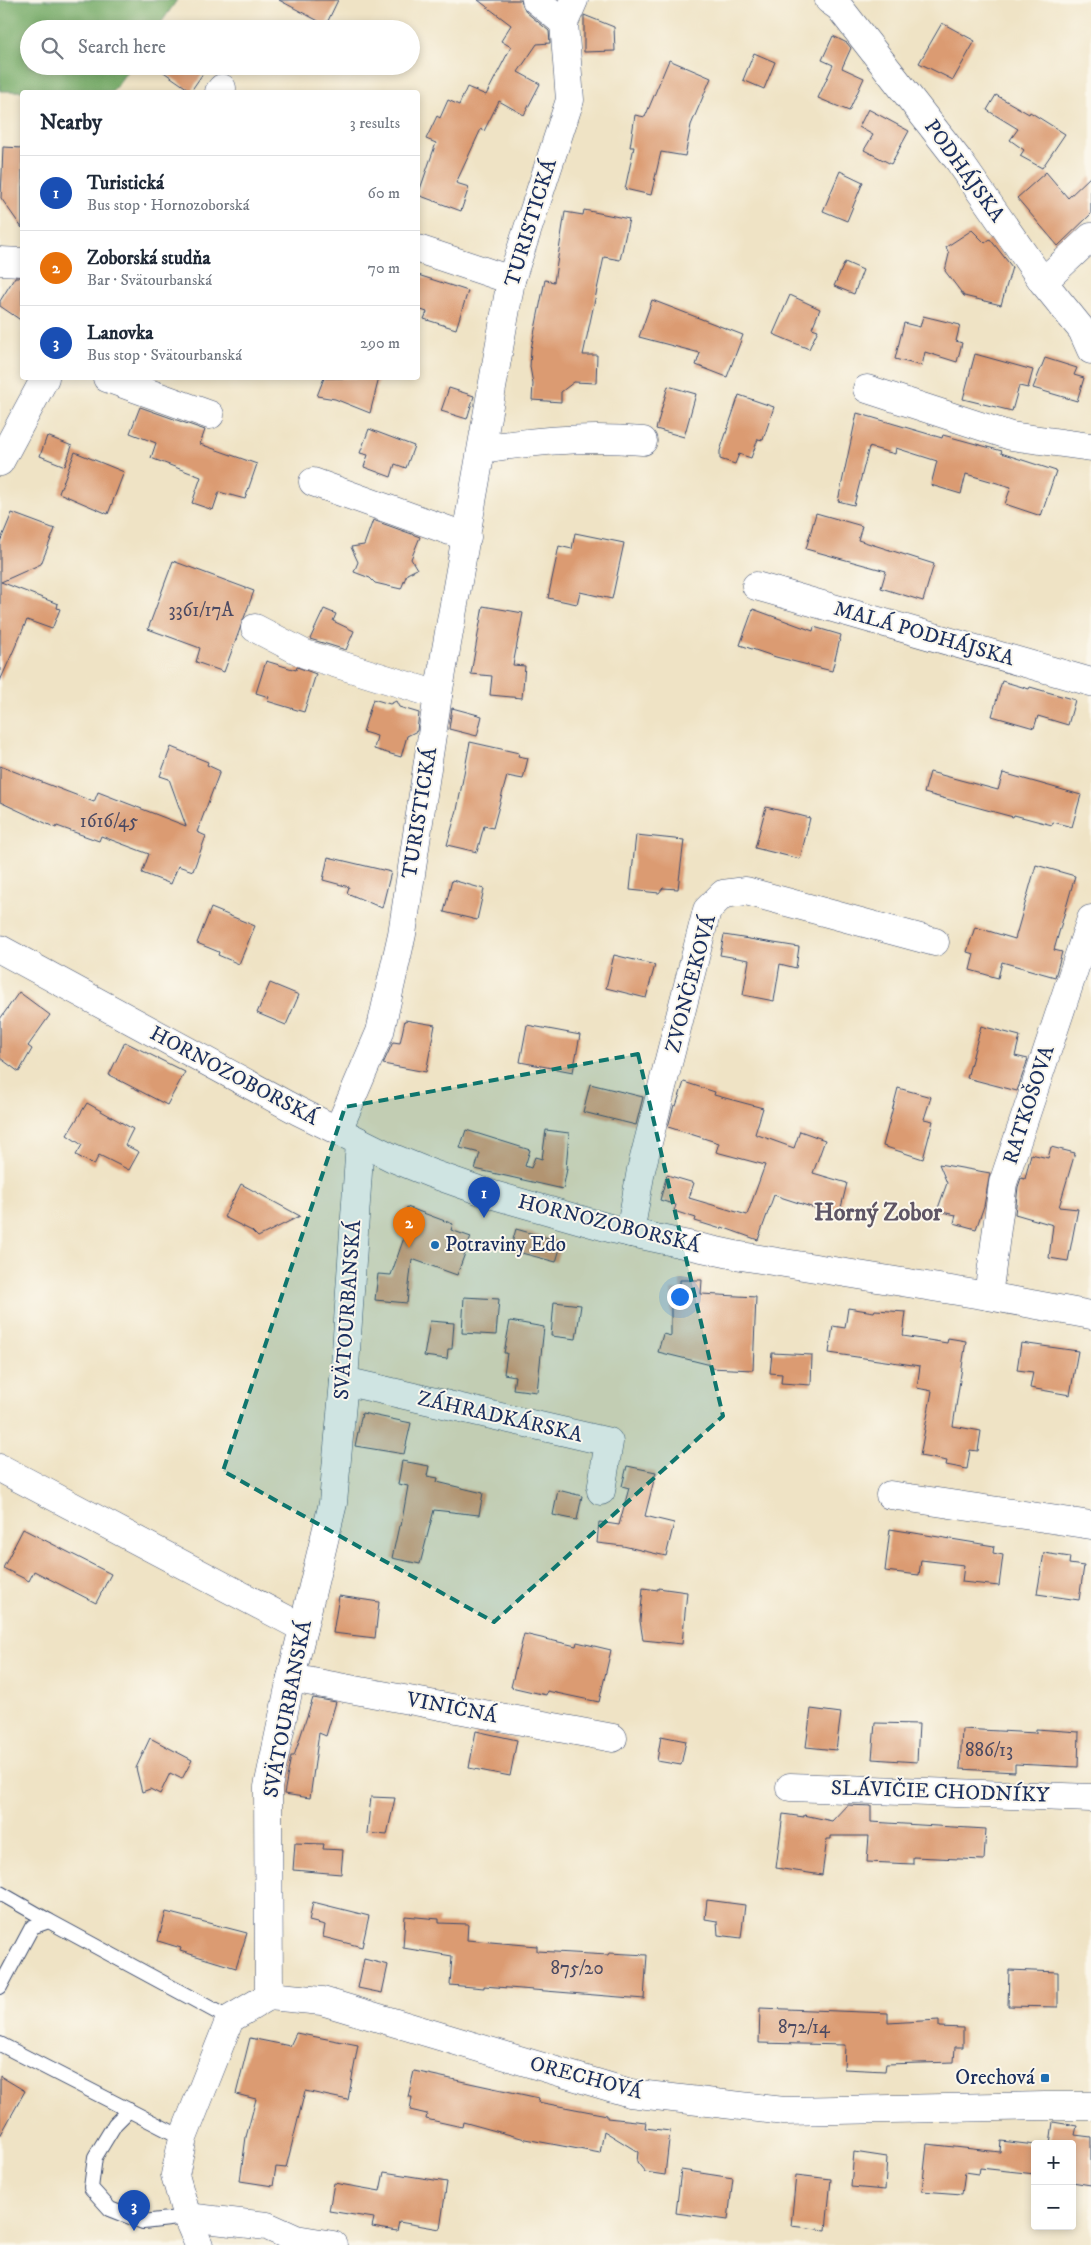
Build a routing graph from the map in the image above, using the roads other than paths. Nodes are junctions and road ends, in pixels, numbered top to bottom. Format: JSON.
{"nodes":[{"id":1,"x":536,"y":0,"type":"edge"},
{"id":2,"x":829,"y":0,"type":"edge"},
{"id":3,"x":569,"y":11,"type":"edge"},
{"id":4,"x":1091,"y":237,"type":"edge"},
{"id":5,"x":420,"y":250,"type":"edge"},
{"id":6,"x":0,"y":261,"type":"edge"},
{"id":7,"x":20,"y":262,"type":"edge"},
{"id":8,"x":511,"y":280,"type":"junction"},
{"id":9,"x":1043,"y":282,"type":"junction"},
{"id":10,"x":1091,"y":350,"type":"edge"},
{"id":11,"x":44,"y":380,"type":"edge"},
{"id":12,"x":113,"y":380,"type":"edge"},
{"id":13,"x":867,"y":389,"type":"dead end"},
{"id":14,"x":210,"y":415,"type":"dead end"},
{"id":15,"x":644,"y":441,"type":"dead end"},
{"id":16,"x":1091,"y":447,"type":"edge"},
{"id":17,"x":483,"y":449,"type":"junction"},
{"id":18,"x":0,"y":462,"type":"edge"},
{"id":19,"x":314,"y":482,"type":"dead end"},
{"id":20,"x":467,"y":537,"type":"junction"},
{"id":21,"x":756,"y":586,"type":"dead end"},
{"id":22,"x":256,"y":628,"type":"dead end"},
{"id":23,"x":1091,"y":682,"type":"edge"},
{"id":24,"x":438,"y":695,"type":"junction"},
{"id":25,"x":1091,"y":919,"type":"edge"},
{"id":26,"x":935,"y":942,"type":"dead end"},
{"id":27,"x":0,"y":949,"type":"edge"},
{"id":28,"x":349,"y":1136,"type":"junction"},
{"id":29,"x":630,"y":1233,"type":"junction"},
{"id":30,"x":988,"y":1296,"type":"junction"},
{"id":31,"x":1091,"y":1315,"type":"edge"},
{"id":32,"x":344,"y":1381,"type":"junction"},
{"id":33,"x":0,"y":1468,"type":"edge"},
{"id":34,"x":601,"y":1491,"type":"dead end"},
{"id":35,"x":890,"y":1495,"type":"dead end"},
{"id":36,"x":1091,"y":1525,"type":"edge"},
{"id":37,"x":303,"y":1628,"type":"junction"},
{"id":38,"x":291,"y":1678,"type":"junction"},
{"id":39,"x":613,"y":1738,"type":"dead end"},
{"id":40,"x":790,"y":1787,"type":"dead end"},
{"id":41,"x":1091,"y":1798,"type":"edge"},
{"id":42,"x":0,"y":1893,"type":"edge"},
{"id":43,"x":49,"y":1921,"type":"junction"},
{"id":44,"x":0,"y":1987,"type":"edge"},
{"id":45,"x":269,"y":1996,"type":"junction"},
{"id":46,"x":230,"y":2019,"type":"junction"},
{"id":47,"x":0,"y":2044,"type":"edge"},
{"id":48,"x":1091,"y":2106,"type":"edge"},
{"id":49,"x":129,"y":2110,"type":"junction"},
{"id":50,"x":183,"y":2138,"type":"junction"},
{"id":51,"x":187,"y":2217,"type":"junction"},
{"id":52,"x":199,"y":2245,"type":"edge"},
{"id":53,"x":333,"y":2245,"type":"edge"}],
"edges":[{"from":1,"to":3,"type":"street"},
{"from":2,"to":9,"type":"street","name":"PODHÁJSKA"},
{"from":3,"to":8,"type":"street","name":"TURISTICKÁ"},
{"from":4,"to":9,"type":"street"},
{"from":5,"to":8,"type":"street"},
{"from":6,"to":7,"type":"street"},
{"from":8,"to":17,"type":"street","name":"TURISTICKÁ"},
{"from":9,"to":10,"type":"street","name":"PODHÁJSKA"},
{"from":11,"to":18,"type":"street"},
{"from":12,"to":14,"type":"street"},
{"from":13,"to":16,"type":"street"},
{"from":15,"to":17,"type":"street"},
{"from":17,"to":20,"type":"street","name":"TURISTICKÁ"},
{"from":19,"to":20,"type":"street"},
{"from":20,"to":24,"type":"street","name":"TURISTICKÁ"},
{"from":21,"to":23,"type":"street","name":"MALÁ PODHÁJSKA"},
{"from":22,"to":24,"type":"street"},
{"from":24,"to":28,"type":"street","name":"TURISTICKÁ"},
{"from":25,"to":30,"type":"street","name":"RATKOŠOVA"},
{"from":26,"to":29,"type":"street","name":"ZVONČEKOVÁ"},
{"from":27,"to":28,"type":"street","name":"HORNOZOBORSKÁ"},
{"from":28,"to":29,"type":"street","name":"HORNOZOBORSKÁ"},
{"from":28,"to":32,"type":"street","name":"SVÄTOURBANSKÁ"},
{"from":29,"to":30,"type":"street","name":"HORNOZOBORSKÁ"},
{"from":30,"to":31,"type":"street","name":"HORNOZOBORSKÁ"},
{"from":32,"to":34,"type":"street","name":"ZÁHRADKÁRSKA"},
{"from":32,"to":37,"type":"street","name":"SVÄTOURBANSKÁ"},
{"from":33,"to":37,"type":"street"},
{"from":35,"to":36,"type":"street"},
{"from":37,"to":38,"type":"street","name":"SVÄTOURBANSKÁ"},
{"from":38,"to":39,"type":"street","name":"VINIČNÁ"},
{"from":38,"to":45,"type":"street","name":"SVÄTOURBANSKÁ"},
{"from":40,"to":41,"type":"street","name":"SLÁVIČIE CHODNÍKY"},
{"from":42,"to":43,"type":"lane"},
{"from":43,"to":44,"type":"lane"},
{"from":43,"to":46,"type":"lane"},
{"from":45,"to":46,"type":"street"},
{"from":45,"to":48,"type":"street","name":"ORECHOVÁ"},
{"from":46,"to":50,"type":"street"},
{"from":47,"to":49,"type":"lane"},
{"from":49,"to":50,"type":"lane"},
{"from":49,"to":51,"type":"lane"},
{"from":50,"to":51,"type":"street"},
{"from":51,"to":52,"type":"street"},
{"from":51,"to":53,"type":"street"}]}
